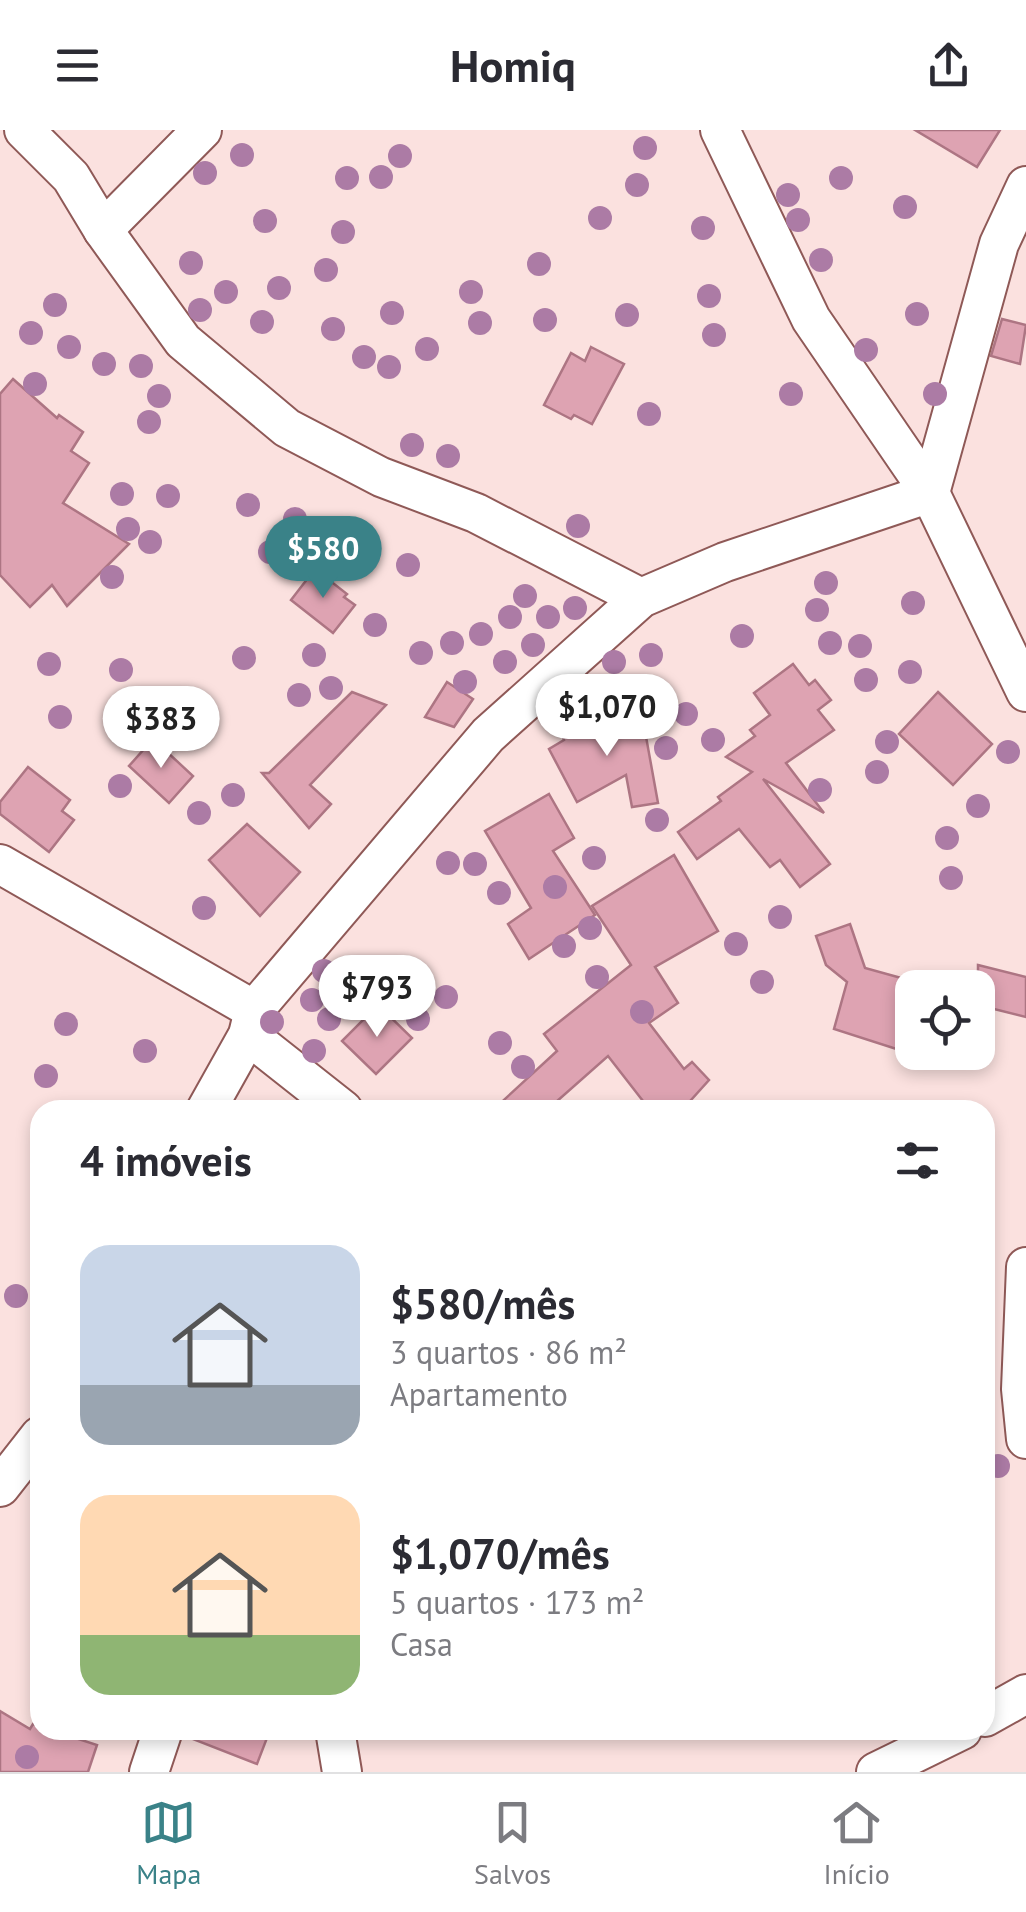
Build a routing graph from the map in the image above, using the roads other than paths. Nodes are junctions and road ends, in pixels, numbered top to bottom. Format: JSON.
{"nodes":[{"id":1,"x":24,"y":130,"type":"edge"},
{"id":2,"x":202,"y":130,"type":"edge"},
{"id":3,"x":720,"y":130,"type":"edge"},
{"id":4,"x":1026,"y":186,"type":"edge"},
{"id":5,"x":104,"y":230,"type":"junction"},
{"id":6,"x":930,"y":493,"type":"junction"},
{"id":7,"x":641,"y":598,"type":"junction"},
{"id":8,"x":1026,"y":692,"type":"edge"},
{"id":9,"x":0,"y":864,"type":"edge"},
{"id":10,"x":251,"y":1022,"type":"junction"},
{"id":11,"x":211,"y":1100,"type":"edge"},
{"id":12,"x":333,"y":1100,"type":"edge"},
{"id":13,"x":1026,"y":1267,"type":"edge"},
{"id":14,"x":1026,"y":1439,"type":"edge"},
{"id":15,"x":30,"y":1449,"type":"edge"},
{"id":16,"x":0,"y":1487,"type":"edge"},
{"id":17,"x":1026,"y":1694,"type":"edge"},
{"id":18,"x":995,"y":1711,"type":"edge"},
{"id":19,"x":160,"y":1740,"type":"edge"},
{"id":20,"x":337,"y":1740,"type":"edge"},
{"id":21,"x":933,"y":1740,"type":"edge"},
{"id":22,"x":149,"y":1772,"type":"edge"},
{"id":23,"x":342,"y":1772,"type":"edge"},
{"id":24,"x":876,"y":1772,"type":"edge"}],
"edges":[{"from":1,"to":5,"type":"street"},
{"from":2,"to":5,"type":"street"},
{"from":3,"to":6,"type":"street"},
{"from":4,"to":6,"type":"street"},
{"from":5,"to":7,"type":"street"},
{"from":6,"to":7,"type":"street"},
{"from":6,"to":8,"type":"street"},
{"from":7,"to":10,"type":"street"},
{"from":9,"to":10,"type":"street"},
{"from":10,"to":11,"type":"street"},
{"from":10,"to":12,"type":"street"},
{"from":13,"to":14,"type":"street"},
{"from":15,"to":16,"type":"street"},
{"from":17,"to":18,"type":"street"},
{"from":19,"to":22,"type":"street"},
{"from":20,"to":23,"type":"street"},
{"from":21,"to":24,"type":"street"}]}
